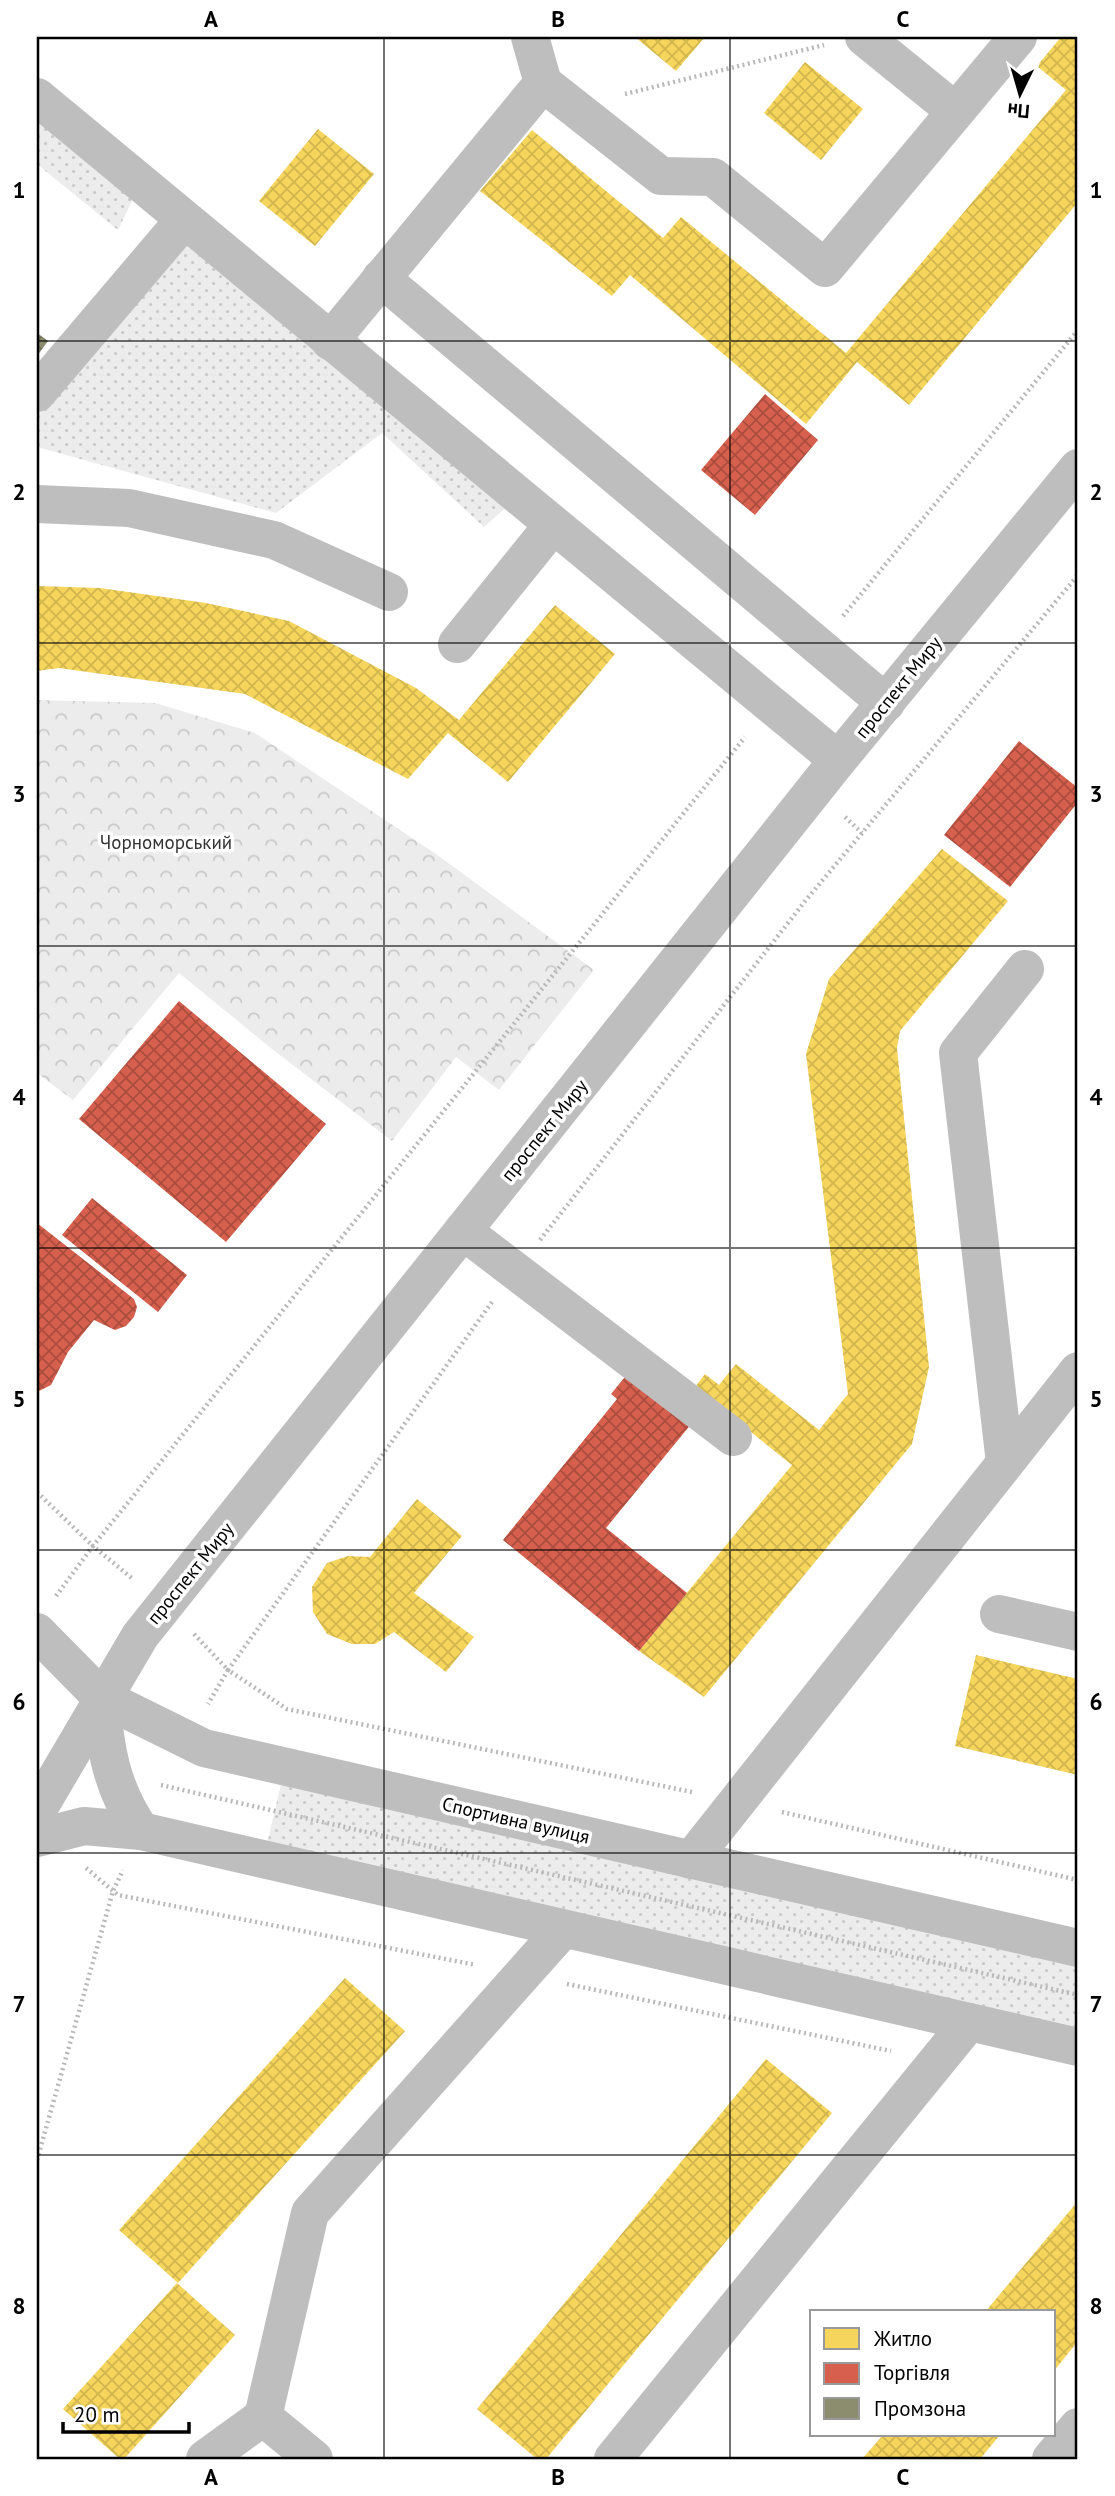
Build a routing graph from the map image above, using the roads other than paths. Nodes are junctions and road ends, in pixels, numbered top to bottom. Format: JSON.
{"nodes":[{"id":1,"x":530,"y":37,"type":"edge"},
{"id":2,"x":1017,"y":37,"type":"edge"},
{"id":3,"x":847,"y":40,"type":"edge"},
{"id":4,"x":544,"y":83,"type":"junction"},
{"id":5,"x":37,"y":97,"type":"edge"},
{"id":6,"x":956,"y":111,"type":"junction"},
{"id":7,"x":184,"y":220,"type":"junction"},
{"id":8,"x":381,"y":278,"type":"junction"},
{"id":9,"x":330,"y":341,"type":"junction"},
{"id":10,"x":37,"y":393,"type":"edge"},
{"id":11,"x":1078,"y":468,"type":"edge"},
{"id":12,"x":37,"y":504,"type":"edge"},
{"id":13,"x":553,"y":525,"type":"junction"},
{"id":14,"x":389,"y":592,"type":"dead end"},
{"id":15,"x":457,"y":644,"type":"dead end"},
{"id":16,"x":886,"y":703,"type":"junction"},
{"id":17,"x":838,"y":760,"type":"junction"},
{"id":18,"x":1025,"y":969,"type":"dead end"},
{"id":19,"x":463,"y":1231,"type":"junction"},
{"id":20,"x":1078,"y":1371,"type":"edge"},
{"id":21,"x":733,"y":1437,"type":"dead end"},
{"id":22,"x":1005,"y":1463,"type":"junction"},
{"id":23,"x":999,"y":1614,"type":"dead end"},
{"id":24,"x":37,"y":1632,"type":"edge"},
{"id":25,"x":1078,"y":1632,"type":"edge"},
{"id":26,"x":102,"y":1697,"type":"junction"},
{"id":27,"x":37,"y":1811,"type":"edge"},
{"id":28,"x":141,"y":1831,"type":"junction"},
{"id":29,"x":37,"y":1838,"type":"edge"},
{"id":30,"x":691,"y":1860,"type":"junction"},
{"id":31,"x":563,"y":1929,"type":"junction"},
{"id":32,"x":1078,"y":1948,"type":"edge"},
{"id":33,"x":969,"y":2022,"type":"junction"},
{"id":34,"x":1078,"y":2047,"type":"edge"},
{"id":35,"x":263,"y":2417,"type":"junction"},
{"id":36,"x":1078,"y":2427,"type":"edge"},
{"id":37,"x":205,"y":2459,"type":"edge"},
{"id":38,"x":314,"y":2459,"type":"edge"},
{"id":39,"x":613,"y":2459,"type":"edge"},
{"id":40,"x":1051,"y":2459,"type":"edge"}],
"edges":[{"from":1,"to":4,"type":"street"},
{"from":2,"to":6,"type":"street"},
{"from":3,"to":6,"type":"street"},
{"from":4,"to":6,"type":"street"},
{"from":4,"to":8,"type":"street"},
{"from":5,"to":7,"type":"street"},
{"from":7,"to":9,"type":"street"},
{"from":7,"to":10,"type":"street"},
{"from":8,"to":9,"type":"street"},
{"from":8,"to":16,"type":"street"},
{"from":9,"to":13,"type":"street"},
{"from":11,"to":16,"type":"street","name":"проспект Миру"},
{"from":12,"to":14,"type":"street"},
{"from":13,"to":15,"type":"street"},
{"from":13,"to":17,"type":"street"},
{"from":16,"to":17,"type":"street","name":"проспект Миру"},
{"from":17,"to":19,"type":"street","name":"проспект Миру"},
{"from":18,"to":22,"type":"street"},
{"from":19,"to":21,"type":"street"},
{"from":19,"to":26,"type":"street","name":"проспект Миру"},
{"from":20,"to":22,"type":"street"},
{"from":22,"to":30,"type":"street"},
{"from":23,"to":25,"type":"street"},
{"from":24,"to":26,"type":"street","name":"Спортивна вулиця"},
{"from":26,"to":27,"type":"street","name":"проспект Миру"},
{"from":26,"to":28,"type":"street"},
{"from":26,"to":30,"type":"street","name":"Спортивна вулиця"},
{"from":28,"to":29,"type":"street"},
{"from":28,"to":31,"type":"street"},
{"from":30,"to":32,"type":"street","name":"Спортивна вулиця"},
{"from":31,"to":33,"type":"street"},
{"from":31,"to":35,"type":"street"},
{"from":33,"to":34,"type":"street"},
{"from":33,"to":39,"type":"street"},
{"from":35,"to":37,"type":"street"},
{"from":35,"to":38,"type":"street"},
{"from":36,"to":40,"type":"street"}]}
